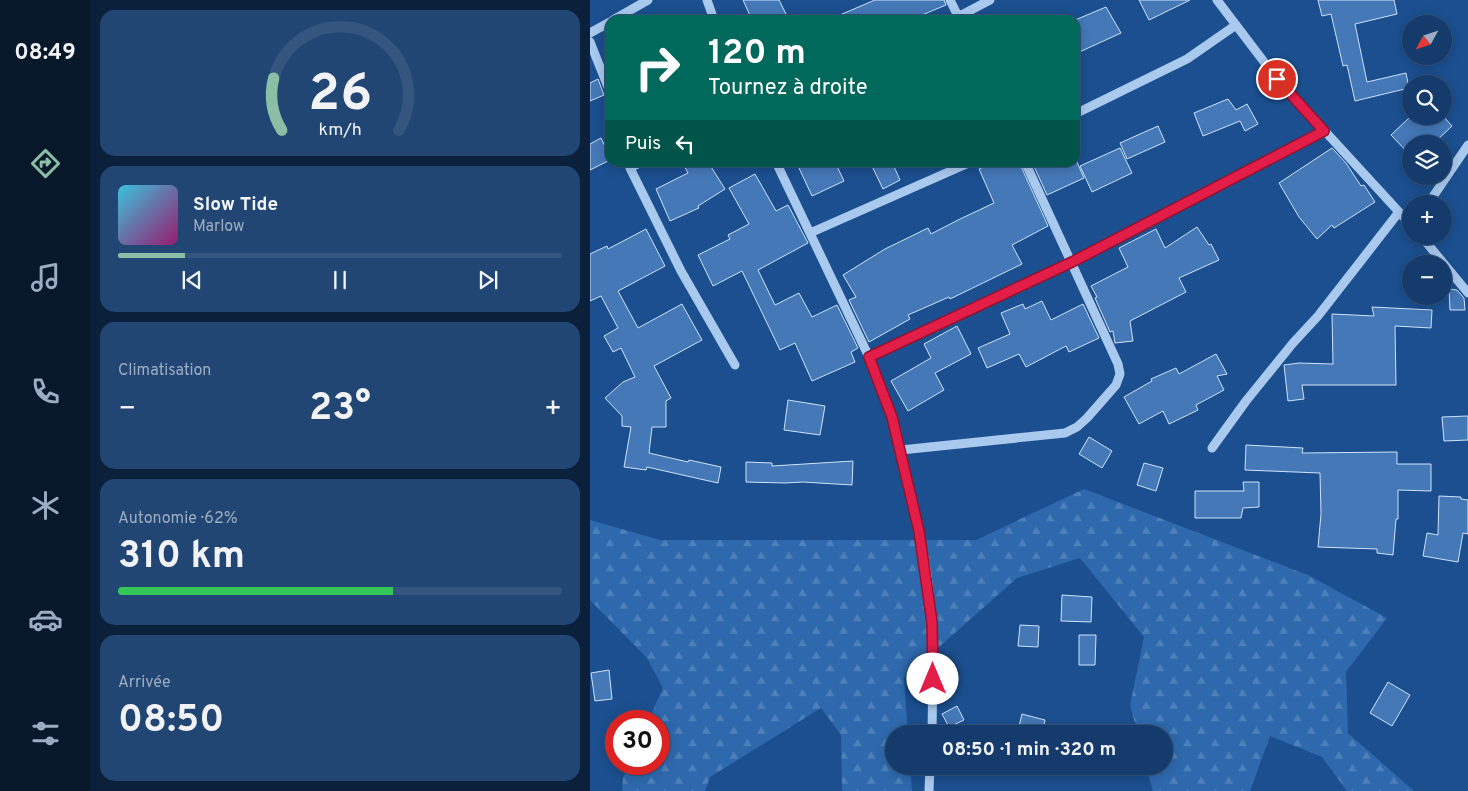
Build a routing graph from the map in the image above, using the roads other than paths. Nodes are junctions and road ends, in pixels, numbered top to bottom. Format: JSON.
{"nodes":[{"id":1,"x":648,"y":0,"type":"edge"},
{"id":2,"x":707,"y":0,"type":"edge"},
{"id":3,"x":950,"y":0,"type":"edge"},
{"id":4,"x":990,"y":0,"type":"edge"},
{"id":5,"x":1216,"y":0,"type":"edge"},
{"id":6,"x":622,"y":15,"type":"edge"},
{"id":7,"x":712,"y":15,"type":"edge"},
{"id":8,"x":956,"y":15,"type":"edge"},
{"id":9,"x":964,"y":15,"type":"edge"},
{"id":10,"x":605,"y":25,"type":"edge"},
{"id":11,"x":1236,"y":25,"type":"junction"},
{"id":12,"x":590,"y":33,"type":"edge"},
{"id":13,"x":590,"y":42,"type":"edge"},
{"id":14,"x":605,"y":80,"type":"edge"},
{"id":15,"x":1080,"y":112,"type":"edge"},
{"id":16,"x":1324,"y":131,"type":"junction"},
{"id":17,"x":1468,"y":145,"type":"edge"},
{"id":18,"x":631,"y":167,"type":"edge"},
{"id":19,"x":778,"y":167,"type":"edge"},
{"id":20,"x":960,"y":167,"type":"edge"},
{"id":21,"x":1027,"y":167,"type":"edge"},
{"id":22,"x":1434,"y":195,"type":"edge"},
{"id":23,"x":1399,"y":212,"type":"junction"},
{"id":24,"x":1402,"y":216,"type":"edge"},
{"id":25,"x":810,"y":233,"type":"junction"},
{"id":26,"x":1428,"y":245,"type":"edge"},
{"id":27,"x":1072,"y":262,"type":"junction"},
{"id":28,"x":1468,"y":293,"type":"edge"},
{"id":29,"x":869,"y":357,"type":"junction"},
{"id":30,"x":736,"y":365,"type":"dead end"},
{"id":31,"x":1212,"y":448,"type":"dead end"},
{"id":32,"x":901,"y":450,"type":"junction"},
{"id":33,"x":932,"y":725,"type":"edge"},
{"id":34,"x":930,"y":775,"type":"edge"},
{"id":35,"x":929,"y":791,"type":"edge"}],
"edges":[{"from":1,"to":6,"type":"street"},
{"from":2,"to":7,"type":"street"},
{"from":3,"to":8,"type":"street"},
{"from":4,"to":9,"type":"street"},
{"from":5,"to":11,"type":"street"},
{"from":10,"to":12,"type":"street"},
{"from":11,"to":15,"type":"street"},
{"from":11,"to":16,"type":"street"},
{"from":13,"to":14,"type":"street"},
{"from":16,"to":23,"type":"street"},
{"from":16,"to":27,"type":"street"},
{"from":17,"to":22,"type":"street"},
{"from":18,"to":30,"type":"street"},
{"from":19,"to":25,"type":"street"},
{"from":20,"to":25,"type":"street"},
{"from":21,"to":27,"type":"street"},
{"from":23,"to":24,"type":"street"},
{"from":23,"to":31,"type":"street"},
{"from":25,"to":29,"type":"street"},
{"from":26,"to":28,"type":"street"},
{"from":27,"to":29,"type":"street"},
{"from":27,"to":32,"type":"street"},
{"from":29,"to":32,"type":"street"},
{"from":32,"to":33,"type":"street"},
{"from":34,"to":35,"type":"street"}]}
